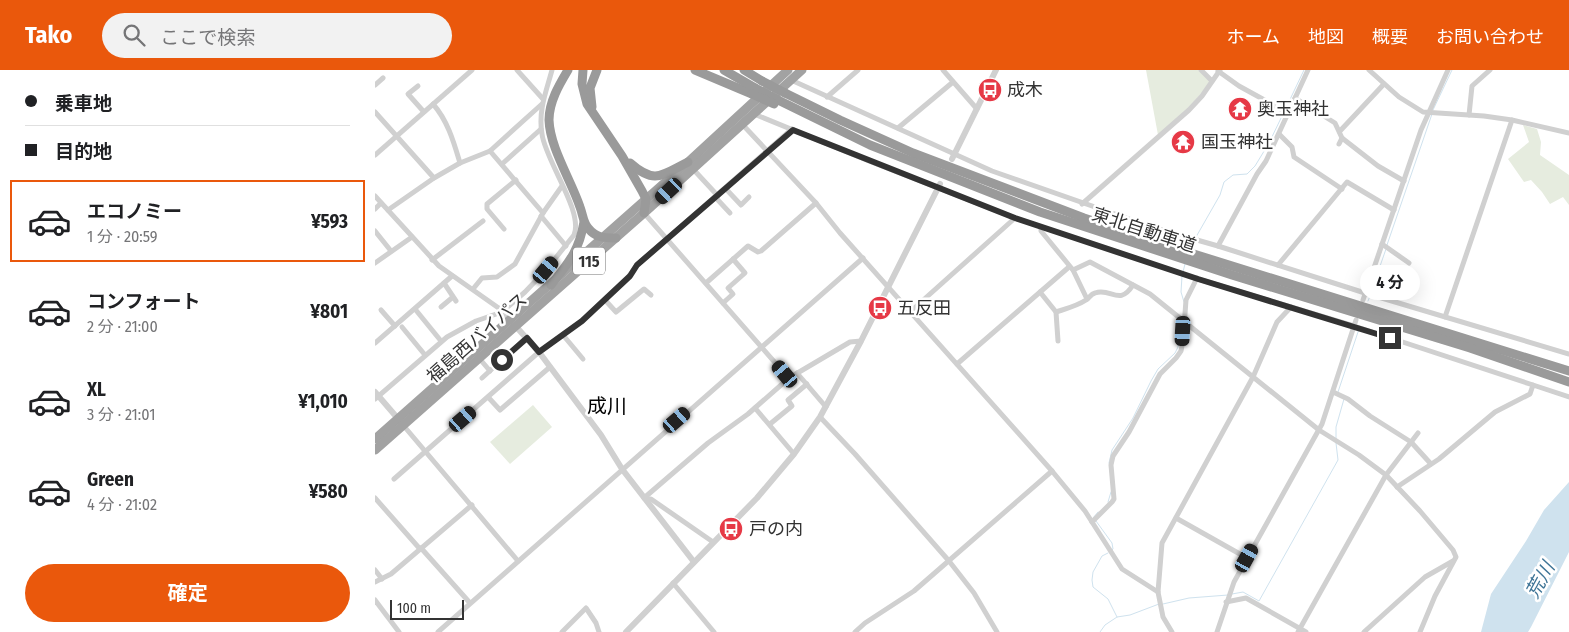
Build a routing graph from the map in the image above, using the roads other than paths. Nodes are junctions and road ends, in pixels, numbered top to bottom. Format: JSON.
{"nodes":[{"id":1,"x":472,"y":70,"type":"edge"},
{"id":2,"x":517,"y":70,"type":"edge"},
{"id":3,"x":552,"y":70,"type":"edge"},
{"id":4,"x":562,"y":70,"type":"edge"},
{"id":5,"x":568,"y":70,"type":"edge"},
{"id":6,"x":583,"y":70,"type":"edge"},
{"id":7,"x":597,"y":70,"type":"edge"},
{"id":8,"x":695,"y":70,"type":"edge"},
{"id":9,"x":724,"y":70,"type":"edge"},
{"id":10,"x":744,"y":70,"type":"edge"},
{"id":11,"x":802,"y":70,"type":"edge"},
{"id":12,"x":859,"y":70,"type":"edge"},
{"id":13,"x":943,"y":70,"type":"edge"},
{"id":14,"x":997,"y":70,"type":"edge"},
{"id":15,"x":1201,"y":70,"type":"edge"},
{"id":16,"x":1307,"y":70,"type":"edge"},
{"id":17,"x":1369,"y":70,"type":"edge"},
{"id":18,"x":1448,"y":70,"type":"edge"},
{"id":19,"x":1490,"y":70,"type":"edge"},
{"id":20,"x":1219,"y":71,"type":"edge"},
{"id":21,"x":785,"y":74,"type":"edge"},
{"id":22,"x":383,"y":78,"type":"dead end"},
{"id":23,"x":1212,"y":81,"type":"junction"},
{"id":24,"x":953,"y":82,"type":"junction"},
{"id":25,"x":1384,"y":84,"type":"junction"},
{"id":26,"x":375,"y":85,"type":"edge"},
{"id":27,"x":418,"y":86,"type":"dead end"},
{"id":28,"x":558,"y":88,"type":"junction"},
{"id":29,"x":754,"y":91,"type":"junction"},
{"id":30,"x":827,"y":97,"type":"junction"},
{"id":31,"x":1295,"y":98,"type":"junction"},
{"id":32,"x":779,"y":99,"type":"junction"},
{"id":33,"x":543,"y":102,"type":"junction"},
{"id":34,"x":433,"y":104,"type":"junction"},
{"id":35,"x":977,"y":109,"type":"junction"},
{"id":36,"x":375,"y":112,"type":"edge"},
{"id":37,"x":424,"y":112,"type":"junction"},
{"id":38,"x":592,"y":112,"type":"junction"},
{"id":39,"x":1429,"y":112,"type":"junction"},
{"id":40,"x":754,"y":113,"type":"junction"},
{"id":41,"x":1288,"y":113,"type":"junction"},
{"id":42,"x":1469,"y":114,"type":"junction"},
{"id":43,"x":1513,"y":120,"type":"junction"},
{"id":44,"x":742,"y":124,"type":"junction"},
{"id":45,"x":898,"y":128,"type":"junction"},
{"id":46,"x":541,"y":129,"type":"junction"},
{"id":47,"x":793,"y":130,"type":"junction"},
{"id":48,"x":1340,"y":131,"type":"junction"},
{"id":49,"x":1569,"y":133,"type":"edge"},
{"id":50,"x":1279,"y":134,"type":"junction"},
{"id":51,"x":396,"y":137,"type":"junction"},
{"id":52,"x":1342,"y":138,"type":"junction"},
{"id":53,"x":1339,"y":144,"type":"dead end"},
{"id":54,"x":490,"y":150,"type":"junction"},
{"id":55,"x":768,"y":151,"type":"junction"},
{"id":56,"x":375,"y":155,"type":"edge"},
{"id":57,"x":622,"y":156,"type":"junction"},
{"id":58,"x":953,"y":157,"type":"junction"},
{"id":59,"x":460,"y":164,"type":"junction"},
{"id":60,"x":502,"y":164,"type":"junction"},
{"id":61,"x":691,"y":166,"type":"junction"},
{"id":62,"x":434,"y":178,"type":"junction"},
{"id":63,"x":516,"y":180,"type":"junction"},
{"id":64,"x":1404,"y":181,"type":"junction"},
{"id":65,"x":562,"y":186,"type":"junction"},
{"id":66,"x":939,"y":186,"type":"junction"},
{"id":67,"x":726,"y":189,"type":"junction"},
{"id":68,"x":1342,"y":189,"type":"junction"},
{"id":69,"x":375,"y":196,"type":"edge"},
{"id":70,"x":717,"y":197,"type":"junction"},
{"id":71,"x":749,"y":197,"type":"dead end"},
{"id":72,"x":645,"y":199,"type":"junction"},
{"id":73,"x":381,"y":203,"type":"junction"},
{"id":74,"x":815,"y":204,"type":"junction"},
{"id":75,"x":1082,"y":204,"type":"junction"},
{"id":76,"x":375,"y":208,"type":"edge"},
{"id":77,"x":387,"y":210,"type":"junction"},
{"id":78,"x":1394,"y":210,"type":"junction"},
{"id":79,"x":644,"y":213,"type":"junction"},
{"id":80,"x":730,"y":213,"type":"dead end"},
{"id":81,"x":542,"y":215,"type":"junction"},
{"id":82,"x":1015,"y":218,"type":"junction"},
{"id":83,"x":483,"y":221,"type":"dead end"},
{"id":84,"x":584,"y":222,"type":"junction"},
{"id":85,"x":1041,"y":227,"type":"junction"},
{"id":86,"x":504,"y":229,"type":"dead end"},
{"id":87,"x":375,"y":231,"type":"edge"},
{"id":88,"x":412,"y":237,"type":"junction"},
{"id":89,"x":603,"y":238,"type":"junction"},
{"id":90,"x":615,"y":238,"type":"junction"},
{"id":91,"x":667,"y":239,"type":"junction"},
{"id":92,"x":1382,"y":244,"type":"junction"},
{"id":93,"x":566,"y":246,"type":"junction"},
{"id":94,"x":1218,"y":246,"type":"junction"},
{"id":95,"x":391,"y":251,"type":"junction"},
{"id":96,"x":1183,"y":255,"type":"junction"},
{"id":97,"x":863,"y":258,"type":"junction"},
{"id":98,"x":733,"y":259,"type":"junction"},
{"id":99,"x":432,"y":260,"type":"junction"},
{"id":100,"x":375,"y":262,"type":"edge"},
{"id":101,"x":1207,"y":262,"type":"junction"},
{"id":102,"x":1409,"y":263,"type":"dead end"},
{"id":103,"x":1278,"y":265,"type":"junction"},
{"id":104,"x":1071,"y":268,"type":"junction"},
{"id":105,"x":452,"y":276,"type":"junction"},
{"id":106,"x":1197,"y":278,"type":"junction"},
{"id":107,"x":444,"y":283,"type":"junction"},
{"id":108,"x":706,"y":283,"type":"junction"},
{"id":109,"x":551,"y":284,"type":"junction"},
{"id":110,"x":1133,"y":285,"type":"junction"},
{"id":111,"x":887,"y":286,"type":"junction"},
{"id":112,"x":473,"y":289,"type":"junction"},
{"id":113,"x":1040,"y":292,"type":"junction"},
{"id":114,"x":1365,"y":293,"type":"junction"},
{"id":115,"x":651,"y":296,"type":"dead end"},
{"id":116,"x":1087,"y":299,"type":"junction"},
{"id":117,"x":605,"y":300,"type":"junction"},
{"id":118,"x":1363,"y":300,"type":"dead end"},
{"id":119,"x":723,"y":303,"type":"junction"},
{"id":120,"x":441,"y":307,"type":"dead end"},
{"id":121,"x":1291,"y":307,"type":"junction"},
{"id":122,"x":415,"y":309,"type":"junction"},
{"id":123,"x":381,"y":310,"type":"dead end"},
{"id":124,"x":501,"y":310,"type":"junction"},
{"id":125,"x":911,"y":311,"type":"junction"},
{"id":126,"x":1056,"y":312,"type":"junction"},
{"id":127,"x":1445,"y":317,"type":"junction"},
{"id":128,"x":1356,"y":320,"type":"dead end"},
{"id":129,"x":1184,"y":321,"type":"junction"},
{"id":130,"x":513,"y":322,"type":"junction"},
{"id":131,"x":395,"y":326,"type":"junction"},
{"id":132,"x":1354,"y":326,"type":"junction"},
{"id":133,"x":402,"y":327,"type":"dead end"},
{"id":134,"x":563,"y":335,"type":"junction"},
{"id":135,"x":527,"y":338,"type":"junction"},
{"id":136,"x":441,"y":341,"type":"junction"},
{"id":137,"x":861,"y":341,"type":"junction"},
{"id":138,"x":1058,"y":341,"type":"dead end"},
{"id":139,"x":375,"y":343,"type":"edge"},
{"id":140,"x":762,"y":346,"type":"junction"},
{"id":141,"x":539,"y":352,"type":"junction"},
{"id":142,"x":1569,"y":354,"type":"edge"},
{"id":143,"x":425,"y":355,"type":"junction"},
{"id":144,"x":479,"y":358,"type":"junction"},
{"id":145,"x":583,"y":358,"type":"dead end"},
{"id":146,"x":957,"y":364,"type":"junction"},
{"id":147,"x":550,"y":367,"type":"junction"},
{"id":148,"x":490,"y":370,"type":"junction"},
{"id":149,"x":1569,"y":371,"type":"edge"},
{"id":150,"x":795,"y":374,"type":"junction"},
{"id":151,"x":1253,"y":377,"type":"junction"},
{"id":152,"x":482,"y":378,"type":"dead end"},
{"id":153,"x":1569,"y":382,"type":"edge"},
{"id":154,"x":807,"y":384,"type":"junction"},
{"id":155,"x":1533,"y":385,"type":"junction"},
{"id":156,"x":1333,"y":392,"type":"junction"},
{"id":157,"x":376,"y":396,"type":"edge"},
{"id":158,"x":489,"y":397,"type":"junction"},
{"id":159,"x":1569,"y":397,"type":"edge"},
{"id":160,"x":826,"y":407,"type":"junction"},
{"id":161,"x":755,"y":408,"type":"junction"},
{"id":162,"x":820,"y":417,"type":"junction"},
{"id":163,"x":401,"y":422,"type":"junction"},
{"id":164,"x":770,"y":424,"type":"junction"},
{"id":165,"x":1319,"y":430,"type":"junction"},
{"id":166,"x":1418,"y":433,"type":"dead end"},
{"id":167,"x":375,"y":440,"type":"edge"},
{"id":168,"x":1411,"y":442,"type":"junction"},
{"id":169,"x":375,"y":450,"type":"edge"},
{"id":170,"x":426,"y":451,"type":"junction"},
{"id":171,"x":794,"y":454,"type":"junction"},
{"id":172,"x":1431,"y":464,"type":"junction"},
{"id":173,"x":622,"y":469,"type":"junction"},
{"id":174,"x":1052,"y":471,"type":"junction"},
{"id":175,"x":1386,"y":475,"type":"junction"},
{"id":176,"x":394,"y":479,"type":"dead end"},
{"id":177,"x":1397,"y":488,"type":"junction"},
{"id":178,"x":375,"y":498,"type":"edge"},
{"id":179,"x":645,"y":498,"type":"junction"},
{"id":180,"x":472,"y":505,"type":"junction"},
{"id":181,"x":1176,"y":518,"type":"junction"},
{"id":182,"x":1094,"y":520,"type":"junction"},
{"id":183,"x":713,"y":542,"type":"junction"},
{"id":184,"x":421,"y":548,"type":"junction"},
{"id":185,"x":1247,"y":558,"type":"junction"},
{"id":186,"x":518,"y":561,"type":"junction"},
{"id":187,"x":949,"y":561,"type":"junction"},
{"id":188,"x":1453,"y":561,"type":"junction"},
{"id":189,"x":694,"y":562,"type":"junction"},
{"id":190,"x":375,"y":570,"type":"edge"},
{"id":191,"x":382,"y":579,"type":"junction"},
{"id":192,"x":375,"y":582,"type":"edge"},
{"id":193,"x":673,"y":584,"type":"junction"},
{"id":194,"x":1158,"y":592,"type":"junction"},
{"id":195,"x":375,"y":600,"type":"edge"},
{"id":196,"x":1226,"y":602,"type":"junction"},
{"id":197,"x":470,"y":603,"type":"junction"},
{"id":198,"x":1299,"y":630,"type":"edge"},
{"id":199,"x":399,"y":632,"type":"edge"},
{"id":200,"x":438,"y":632,"type":"edge"},
{"id":201,"x":562,"y":632,"type":"edge"},
{"id":202,"x":599,"y":632,"type":"edge"},
{"id":203,"x":626,"y":632,"type":"edge"},
{"id":204,"x":714,"y":632,"type":"edge"},
{"id":205,"x":855,"y":632,"type":"edge"},
{"id":206,"x":997,"y":632,"type":"edge"},
{"id":207,"x":1171,"y":632,"type":"edge"},
{"id":208,"x":1217,"y":632,"type":"edge"},
{"id":209,"x":1306,"y":632,"type":"edge"},
{"id":210,"x":1364,"y":632,"type":"edge"},
{"id":211,"x":1420,"y":632,"type":"edge"}],
"edges":[{"from":1,"to":34,"type":"street"},
{"from":2,"to":33,"type":"street"},
{"from":3,"to":33,"type":"street"},
{"from":4,"to":28,"type":"highway"},
{"from":5,"to":28,"type":"highway"},
{"from":6,"to":38,"type":"highway"},
{"from":7,"to":38,"type":"highway"},
{"from":8,"to":29,"type":"highway"},
{"from":9,"to":29,"type":"highway"},
{"from":10,"to":32,"type":"highway","name":"東北自動車道","bridge":true},
{"from":11,"to":21,"type":"highway","name":"福島西バイパス","number":"115"},
{"from":12,"to":30,"type":"street"},
{"from":13,"to":24,"type":"street"},
{"from":14,"to":35,"type":"street"},
{"from":15,"to":23,"type":"street"},
{"from":16,"to":31,"type":"street"},
{"from":17,"to":25,"type":"street"},
{"from":18,"to":39,"type":"street"},
{"from":19,"to":42,"type":"street"},
{"from":20,"to":23,"type":"street"},
{"from":20,"to":41,"type":"street"},
{"from":21,"to":30,"type":"street"},
{"from":21,"to":40,"type":"highway","name":"福島西バイパス","number":"115"},
{"from":21,"to":61,"type":"highway","name":"福島西バイパス","number":"115"},
{"from":22,"to":26,"type":"street"},
{"from":23,"to":75,"type":"street"},
{"from":24,"to":35,"type":"street"},
{"from":24,"to":45,"type":"street"},
{"from":25,"to":39,"type":"street"},
{"from":25,"to":48,"type":"street"},
{"from":27,"to":37,"type":"street"},
{"from":28,"to":84,"type":"highway"},
{"from":29,"to":32,"type":"highway","bridge":true},
{"from":30,"to":45,"type":"street"},
{"from":31,"to":41,"type":"street"},
{"from":31,"to":48,"type":"street"},
{"from":32,"to":96,"type":"highway","name":"東北自動車道"},
{"from":32,"to":96,"type":"highway","name":"東北自動車道"},
{"from":33,"to":46,"type":"street"},
{"from":33,"to":54,"type":"street"},
{"from":34,"to":37,"type":"street"},
{"from":34,"to":59,"type":"street"},
{"from":35,"to":58,"type":"street"},
{"from":36,"to":51,"type":"street"},
{"from":37,"to":51,"type":"street"},
{"from":38,"to":57,"type":"highway"},
{"from":39,"to":42,"type":"street"},
{"from":39,"to":64,"type":"street"},
{"from":40,"to":44,"type":"highway","name":"福島西バイパス","number":"115"},
{"from":40,"to":47,"type":"street"},
{"from":41,"to":50,"type":"street"},
{"from":42,"to":43,"type":"street"},
{"from":43,"to":49,"type":"street"},
{"from":43,"to":127,"type":"street"},
{"from":44,"to":55,"type":"street"},
{"from":44,"to":61,"type":"highway","name":"福島西バイパス","number":"115"},
{"from":45,"to":58,"type":"street"},
{"from":46,"to":60,"type":"street"},
{"from":46,"to":65,"type":"street"},
{"from":47,"to":55,"type":"street"},
{"from":47,"to":66,"type":"street"},
{"from":48,"to":52,"type":"street"},
{"from":50,"to":68,"type":"street"},
{"from":50,"to":94,"type":"street"},
{"from":51,"to":56,"type":"street"},
{"from":51,"to":62,"type":"street"},
{"from":52,"to":53,"type":"street"},
{"from":52,"to":64,"type":"street"},
{"from":54,"to":59,"type":"street"},
{"from":54,"to":60,"type":"street"},
{"from":55,"to":67,"type":"street"},
{"from":55,"to":74,"type":"street"},
{"from":57,"to":61,"type":"highway"},
{"from":57,"to":72,"type":"highway"},
{"from":58,"to":75,"type":"street"},
{"from":59,"to":62,"type":"street"},
{"from":60,"to":63,"type":"street"},
{"from":61,"to":70,"type":"street"},
{"from":61,"to":72,"type":"highway","name":"福島西バイパス","number":"115"},
{"from":61,"to":79,"type":"highway","name":"福島西バイパス","number":"115"},
{"from":62,"to":77,"type":"street"},
{"from":63,"to":81,"type":"street"},
{"from":63,"to":86,"type":"street"},
{"from":64,"to":78,"type":"street"},
{"from":65,"to":81,"type":"street"},
{"from":65,"to":93,"type":"street"},
{"from":66,"to":82,"type":"street"},
{"from":66,"to":111,"type":"street"},
{"from":67,"to":70,"type":"street"},
{"from":67,"to":71,"type":"street"},
{"from":68,"to":78,"type":"street"},
{"from":68,"to":103,"type":"street"},
{"from":69,"to":73,"type":"street"},
{"from":70,"to":80,"type":"street"},
{"from":70,"to":91,"type":"street"},
{"from":72,"to":79,"type":"highway"},
{"from":72,"to":89,"type":"highway","name":"福島西バイパス","number":"115"},
{"from":73,"to":76,"type":"street"},
{"from":73,"to":77,"type":"street"},
{"from":74,"to":97,"type":"street"},
{"from":74,"to":98,"type":"street"},
{"from":75,"to":94,"type":"street"},
{"from":77,"to":88,"type":"street"},
{"from":78,"to":92,"type":"street"},
{"from":79,"to":90,"type":"highway","name":"福島西バイパス","number":"115"},
{"from":79,"to":91,"type":"street"},
{"from":81,"to":93,"type":"street"},
{"from":81,"to":112,"type":"street"},
{"from":82,"to":85,"type":"street"},
{"from":82,"to":125,"type":"street"},
{"from":83,"to":99,"type":"street"},
{"from":84,"to":89,"type":"highway"},
{"from":84,"to":109,"type":"highway"},
{"from":85,"to":104,"type":"street"},
{"from":85,"to":106,"type":"street"},
{"from":87,"to":95,"type":"street"},
{"from":88,"to":95,"type":"street"},
{"from":88,"to":99,"type":"street"},
{"from":89,"to":90,"type":"highway"},
{"from":89,"to":109,"type":"highway","name":"福島西バイパス","number":"115"},
{"from":90,"to":130,"type":"highway","name":"福島西バイパス","number":"115"},
{"from":91,"to":108,"type":"street"},
{"from":91,"to":117,"type":"street"},
{"from":92,"to":102,"type":"street"},
{"from":92,"to":114,"type":"street"},
{"from":93,"to":124,"type":"street"},
{"from":94,"to":103,"type":"street"},
{"from":95,"to":100,"type":"street"},
{"from":96,"to":101,"type":"highway","name":"東北自動車道"},
{"from":97,"to":111,"type":"street"},
{"from":97,"to":140,"type":"street"},
{"from":98,"to":108,"type":"street"},
{"from":98,"to":119,"type":"street"},
{"from":99,"to":105,"type":"street"},
{"from":101,"to":149,"type":"highway","name":"東北自動車道"},
{"from":101,"to":153,"type":"highway","name":"東北自動車道"},
{"from":103,"to":114,"type":"street"},
{"from":104,"to":110,"type":"street"},
{"from":104,"to":113,"type":"street"},
{"from":104,"to":116,"type":"street"},
{"from":105,"to":107,"type":"street"},
{"from":105,"to":112,"type":"street"},
{"from":106,"to":121,"type":"street"},
{"from":106,"to":129,"type":"street"},
{"from":107,"to":120,"type":"street"},
{"from":107,"to":122,"type":"street"},
{"from":108,"to":119,"type":"street"},
{"from":109,"to":130,"type":"highway","name":"福島西バイパス","number":"115"},
{"from":110,"to":116,"type":"street"},
{"from":110,"to":129,"type":"street"},
{"from":111,"to":125,"type":"street"},
{"from":111,"to":137,"type":"street"},
{"from":112,"to":124,"type":"street"},
{"from":113,"to":126,"type":"street"},
{"from":113,"to":146,"type":"street"},
{"from":114,"to":118,"type":"street"},
{"from":114,"to":127,"type":"street"},
{"from":115,"to":117,"type":"street"},
{"from":116,"to":126,"type":"street"},
{"from":117,"to":134,"type":"street"},
{"from":119,"to":140,"type":"street"},
{"from":121,"to":132,"type":"street"},
{"from":121,"to":151,"type":"street"},
{"from":122,"to":131,"type":"street"},
{"from":122,"to":136,"type":"street"},
{"from":123,"to":131,"type":"street"},
{"from":124,"to":130,"type":"street"},
{"from":124,"to":136,"type":"street"},
{"from":125,"to":146,"type":"street"},
{"from":126,"to":138,"type":"street"},
{"from":127,"to":142,"type":"street"},
{"from":128,"to":132,"type":"street"},
{"from":129,"to":151,"type":"street"},
{"from":129,"to":182,"type":"street"},
{"from":130,"to":135,"type":"street"},
{"from":130,"to":144,"type":"highway","name":"福島西バイパス","number":"115"},
{"from":130,"to":163,"type":"highway","name":"福島西バイパス","number":"115"},
{"from":131,"to":139,"type":"street"},
{"from":132,"to":155,"type":"street"},
{"from":132,"to":156,"type":"street"},
{"from":133,"to":143,"type":"street"},
{"from":134,"to":141,"type":"street"},
{"from":134,"to":145,"type":"street"},
{"from":135,"to":141,"type":"street"},
{"from":135,"to":148,"type":"street"},
{"from":136,"to":143,"type":"street"},
{"from":137,"to":150,"type":"street"},
{"from":137,"to":160,"type":"street"},
{"from":140,"to":150,"type":"street"},
{"from":140,"to":173,"type":"street"},
{"from":141,"to":147,"type":"street"},
{"from":141,"to":158,"type":"street"},
{"from":143,"to":157,"type":"street"},
{"from":144,"to":148,"type":"street"},
{"from":144,"to":163,"type":"highway","name":"福島西バイパス","number":"115"},
{"from":146,"to":174,"type":"street"},
{"from":147,"to":158,"type":"street"},
{"from":147,"to":173,"type":"street"},
{"from":148,"to":152,"type":"street"},
{"from":150,"to":154,"type":"street"},
{"from":150,"to":161,"type":"street"},
{"from":151,"to":165,"type":"street"},
{"from":151,"to":181,"type":"street"},
{"from":154,"to":160,"type":"street"},
{"from":154,"to":164,"type":"street"},
{"from":155,"to":159,"type":"street"},
{"from":155,"to":172,"type":"street"},
{"from":156,"to":165,"type":"street"},
{"from":156,"to":168,"type":"street"},
{"from":157,"to":163,"type":"street"},
{"from":158,"to":170,"type":"street"},
{"from":160,"to":162,"type":"street"},
{"from":161,"to":164,"type":"street"},
{"from":161,"to":179,"type":"street"},
{"from":162,"to":171,"type":"street"},
{"from":162,"to":187,"type":"street"},
{"from":163,"to":167,"type":"highway","name":"福島西バイパス","number":"115"},
{"from":163,"to":169,"type":"highway","name":"福島西バイパス","number":"115"},
{"from":163,"to":170,"type":"street"},
{"from":164,"to":171,"type":"street"},
{"from":165,"to":175,"type":"street"},
{"from":165,"to":185,"type":"street"},
{"from":166,"to":168,"type":"street"},
{"from":168,"to":172,"type":"street"},
{"from":168,"to":175,"type":"street"},
{"from":170,"to":176,"type":"street"},
{"from":170,"to":180,"type":"street"},
{"from":171,"to":183,"type":"street"},
{"from":172,"to":177,"type":"street"},
{"from":173,"to":179,"type":"street"},
{"from":173,"to":186,"type":"street"},
{"from":174,"to":182,"type":"street"},
{"from":174,"to":187,"type":"street"},
{"from":175,"to":177,"type":"street"},
{"from":175,"to":198,"type":"street"},
{"from":177,"to":188,"type":"street"},
{"from":178,"to":184,"type":"street"},
{"from":179,"to":183,"type":"street"},
{"from":179,"to":189,"type":"street"},
{"from":180,"to":184,"type":"street"},
{"from":180,"to":186,"type":"street"},
{"from":181,"to":185,"type":"street"},
{"from":181,"to":194,"type":"street"},
{"from":182,"to":194,"type":"street"},
{"from":183,"to":189,"type":"street"},
{"from":184,"to":191,"type":"street"},
{"from":184,"to":197,"type":"street"},
{"from":185,"to":196,"type":"street"},
{"from":186,"to":197,"type":"street"},
{"from":187,"to":205,"type":"street"},
{"from":187,"to":206,"type":"street"},
{"from":188,"to":210,"type":"street"},
{"from":188,"to":211,"type":"street"},
{"from":189,"to":193,"type":"street"},
{"from":190,"to":191,"type":"street"},
{"from":191,"to":192,"type":"street"},
{"from":193,"to":203,"type":"street"},
{"from":193,"to":204,"type":"street"},
{"from":194,"to":207,"type":"street"},
{"from":195,"to":199,"type":"street"},
{"from":196,"to":198,"type":"street"},
{"from":196,"to":208,"type":"street"},
{"from":197,"to":200,"type":"street"},
{"from":198,"to":209,"type":"street"},
{"from":201,"to":202,"type":"street"}]}
